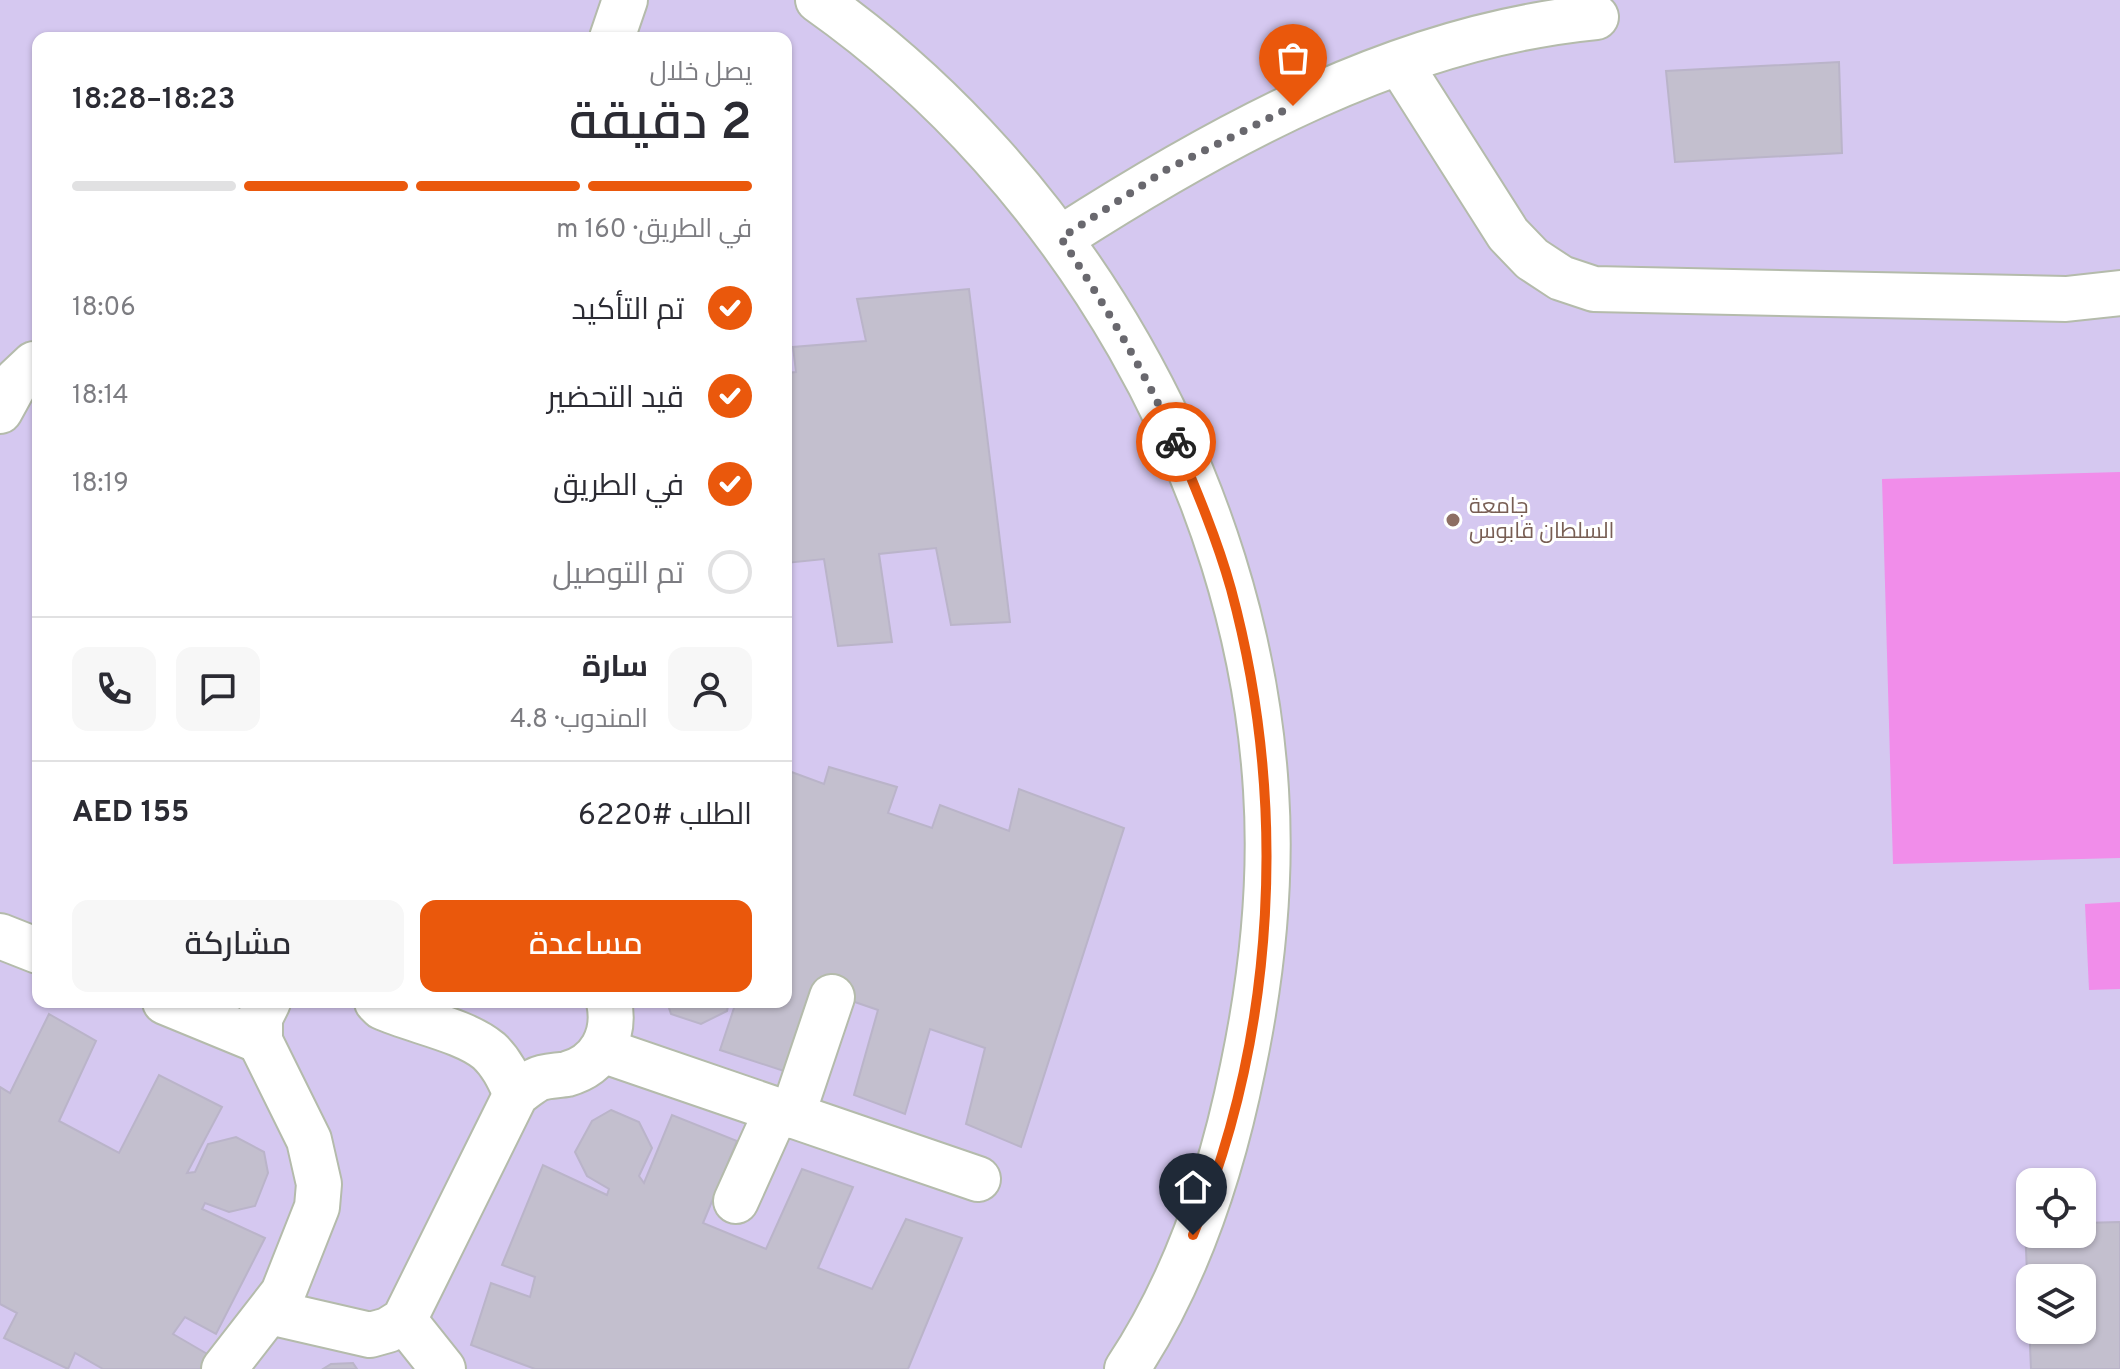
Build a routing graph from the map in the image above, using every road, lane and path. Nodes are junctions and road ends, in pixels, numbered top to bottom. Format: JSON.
{"nodes":[{"id":1,"x":625,"y":0,"type":"edge"},
{"id":2,"x":818,"y":0,"type":"edge"},
{"id":3,"x":1596,"y":17,"type":"dead end"},
{"id":4,"x":614,"y":32,"type":"edge"},
{"id":5,"x":1400,"y":64,"type":"junction"},
{"id":6,"x":1061,"y":238,"type":"junction"},
{"id":7,"x":2120,"y":293,"type":"edge"},
{"id":8,"x":32,"y":366,"type":"edge"},
{"id":9,"x":0,"y":411,"type":"edge"},
{"id":10,"x":0,"y":936,"type":"edge"},
{"id":11,"x":32,"y":949,"type":"edge"},
{"id":12,"x":832,"y":997,"type":"dead end"},
{"id":13,"x":196,"y":1008,"type":"edge"},
{"id":14,"x":384,"y":1008,"type":"edge"},
{"id":15,"x":609,"y":1008,"type":"edge"},
{"id":16,"x":264,"y":1021,"type":"edge"},
{"id":17,"x":602,"y":1050,"type":"junction"},
{"id":18,"x":516,"y":1094,"type":"junction"},
{"id":19,"x":784,"y":1113,"type":"junction"},
{"id":20,"x":978,"y":1179,"type":"dead end"},
{"id":21,"x":736,"y":1201,"type":"dead end"},
{"id":22,"x":270,"y":1312,"type":"junction"},
{"id":23,"x":404,"y":1320,"type":"junction"},
{"id":24,"x":224,"y":1369,"type":"edge"},
{"id":25,"x":443,"y":1369,"type":"edge"},
{"id":26,"x":1127,"y":1369,"type":"edge"}],
"edges":[{"from":1,"to":4,"type":"lane"},
{"from":2,"to":6,"type":"lane"},
{"from":3,"to":5,"type":"lane"},
{"from":5,"to":6,"type":"lane"},
{"from":5,"to":7,"type":"lane"},
{"from":6,"to":26,"type":"lane"},
{"from":8,"to":9,"type":"lane"},
{"from":10,"to":11,"type":"lane"},
{"from":12,"to":19,"type":"lane"},
{"from":13,"to":16,"type":"lane"},
{"from":14,"to":18,"type":"lane"},
{"from":15,"to":17,"type":"lane"},
{"from":16,"to":22,"type":"lane"},
{"from":17,"to":18,"type":"lane"},
{"from":17,"to":19,"type":"lane"},
{"from":18,"to":23,"type":"lane"},
{"from":19,"to":20,"type":"lane"},
{"from":19,"to":21,"type":"lane"},
{"from":22,"to":23,"type":"lane"},
{"from":22,"to":24,"type":"lane"},
{"from":23,"to":25,"type":"lane"}]}
